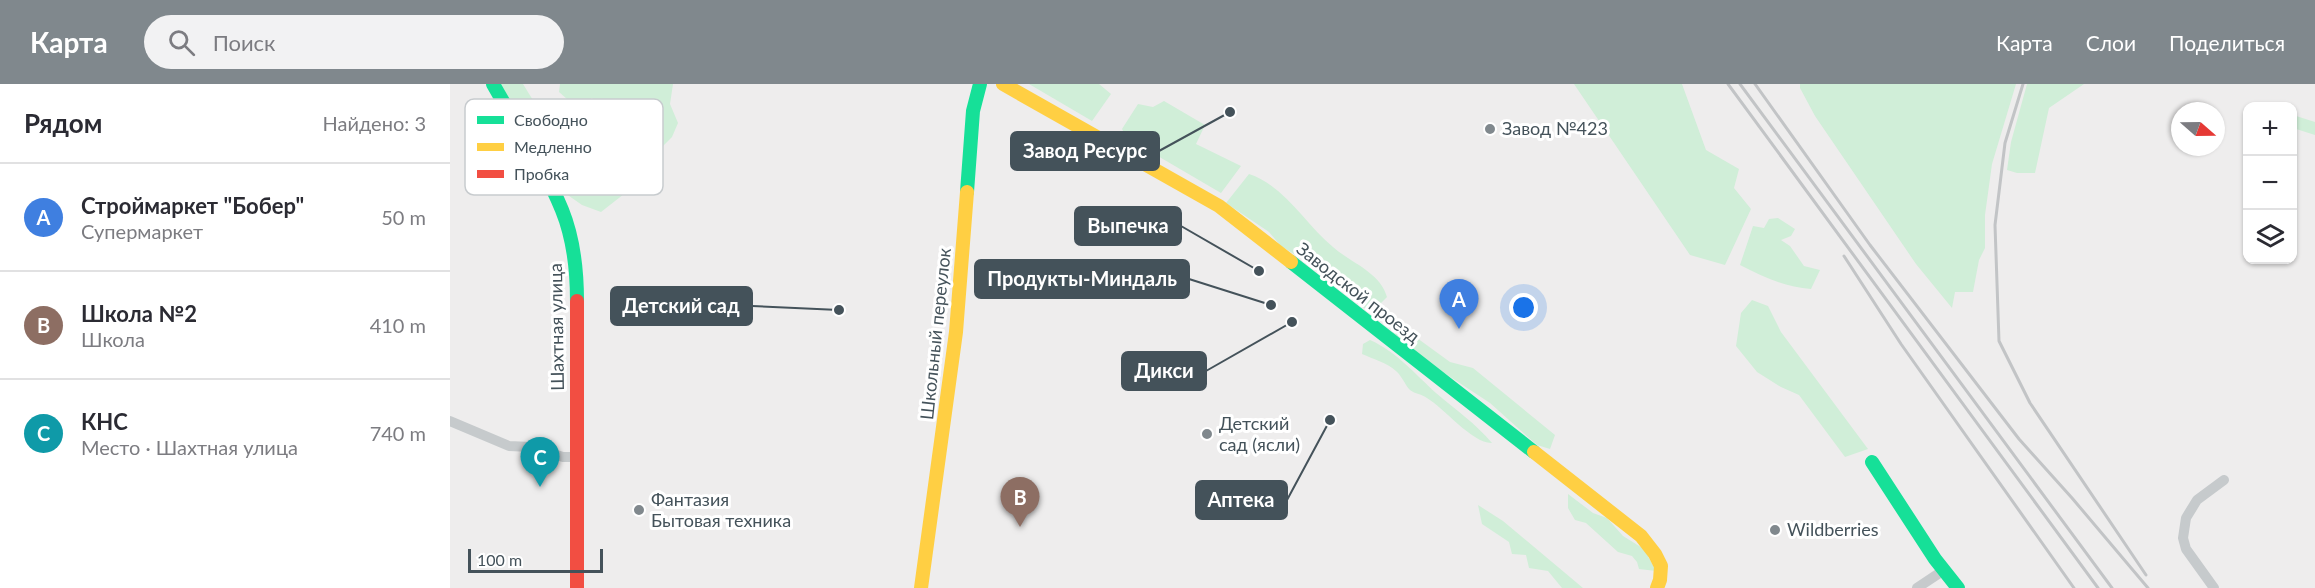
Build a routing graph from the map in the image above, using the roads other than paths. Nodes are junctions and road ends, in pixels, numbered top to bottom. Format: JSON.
{"nodes":[{"id":1,"x":493,"y":84,"type":"edge"},
{"id":2,"x":980,"y":84,"type":"edge"},
{"id":3,"x":1003,"y":84,"type":"edge"},
{"id":4,"x":502,"y":99,"type":"edge"},
{"id":5,"x":555,"y":195,"type":"edge"},
{"id":6,"x":450,"y":421,"type":"edge"},
{"id":7,"x":576,"y":457,"type":"junction"},
{"id":8,"x":1872,"y":462,"type":"dead end"},
{"id":9,"x":2224,"y":480,"type":"dead end"},
{"id":10,"x":1944,"y":570,"type":"junction"},
{"id":11,"x":577,"y":588,"type":"edge"},
{"id":12,"x":921,"y":588,"type":"edge"},
{"id":13,"x":1657,"y":588,"type":"edge"},
{"id":14,"x":1917,"y":588,"type":"edge"},
{"id":15,"x":1958,"y":588,"type":"edge"},
{"id":16,"x":2214,"y":588,"type":"edge"}],
"edges":[{"from":1,"to":4,"type":"street","name":"Шахтная улица"},
{"from":2,"to":12,"type":"street","name":"Школьный переулок"},
{"from":3,"to":13,"type":"street","name":"Заводской проезд"},
{"from":5,"to":7,"type":"street","name":"Шахтная улица"},
{"from":6,"to":7,"type":"street"},
{"from":7,"to":11,"type":"street","name":"Шахтная улица"},
{"from":8,"to":10,"type":"street"},
{"from":9,"to":16,"type":"street"},
{"from":10,"to":14,"type":"street"},
{"from":10,"to":15,"type":"street"}]}
